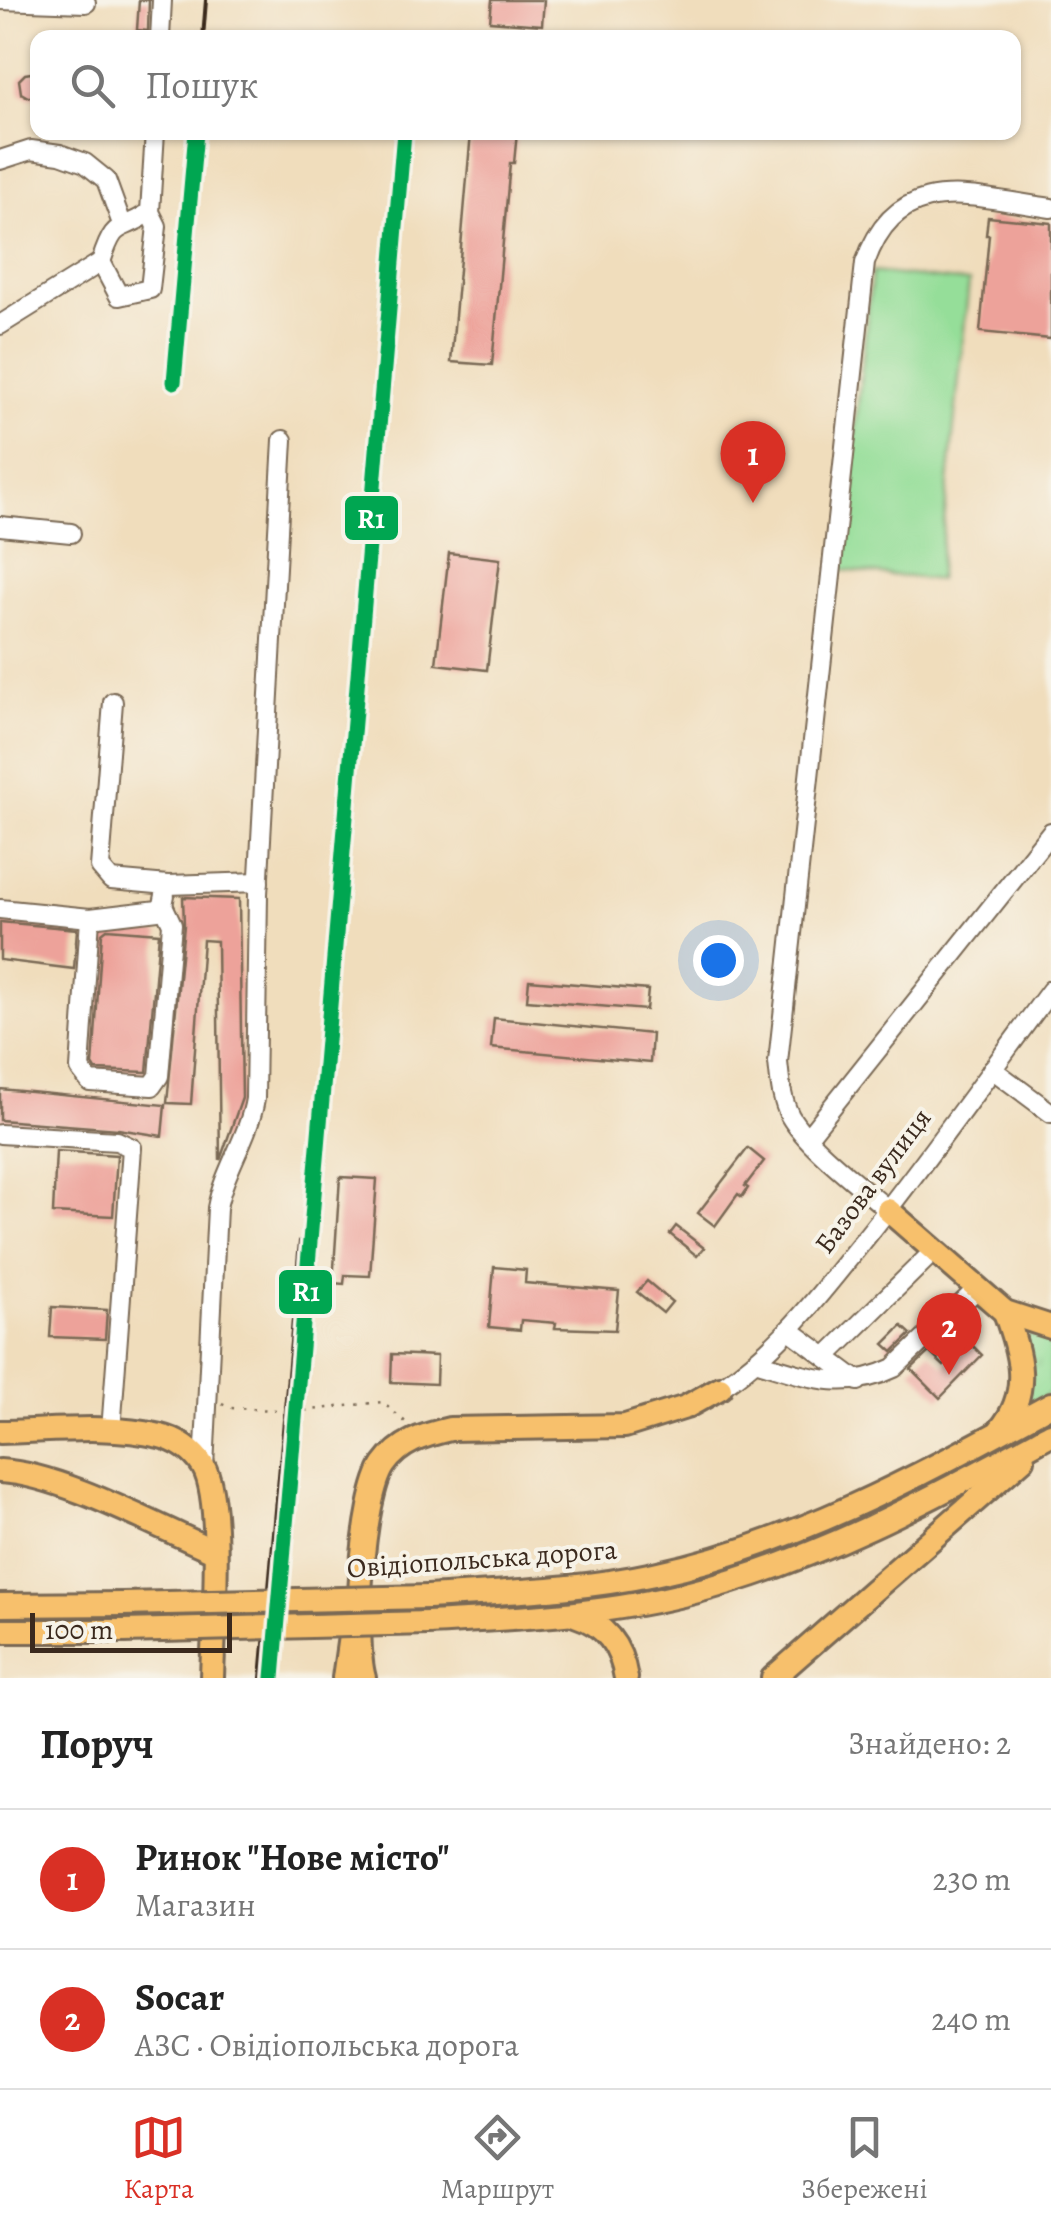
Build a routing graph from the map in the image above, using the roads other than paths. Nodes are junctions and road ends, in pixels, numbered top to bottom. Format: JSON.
{"nodes":[{"id":1,"x":0,"y":0,"type":"edge"},
{"id":2,"x":162,"y":0,"type":"edge"},
{"id":3,"x":86,"y":4,"type":"dead end"},
{"id":4,"x":160,"y":30,"type":"edge"},
{"id":5,"x":154,"y":140,"type":"edge"},
{"id":6,"x":0,"y":160,"type":"edge"},
{"id":7,"x":1051,"y":208,"type":"edge"},
{"id":8,"x":150,"y":212,"type":"junction"},
{"id":9,"x":122,"y":224,"type":"junction"},
{"id":10,"x":101,"y":262,"type":"junction"},
{"id":11,"x":0,"y":325,"type":"edge"},
{"id":12,"x":282,"y":440,"type":"dead end"},
{"id":13,"x":0,"y":526,"type":"edge"},
{"id":14,"x":71,"y":532,"type":"dead end"},
{"id":15,"x":113,"y":702,"type":"dead end"},
{"id":16,"x":1051,"y":832,"type":"edge"},
{"id":17,"x":259,"y":882,"type":"junction"},
{"id":18,"x":168,"y":885,"type":"junction"},
{"id":19,"x":164,"y":905,"type":"junction"},
{"id":20,"x":0,"y":909,"type":"edge"},
{"id":21,"x":90,"y":918,"type":"junction"},
{"id":22,"x":1051,"y":990,"type":"edge"},
{"id":23,"x":992,"y":1070,"type":"junction"},
{"id":24,"x":1051,"y":1113,"type":"edge"},
{"id":25,"x":0,"y":1134,"type":"edge"},
{"id":26,"x":808,"y":1137,"type":"junction"},
{"id":27,"x":888,"y":1210,"type":"junction"},
{"id":28,"x":935,"y":1250,"type":"junction"},
{"id":29,"x":978,"y":1288,"type":"junction"},
{"id":30,"x":1005,"y":1312,"type":"junction"},
{"id":31,"x":1051,"y":1314,"type":"edge"},
{"id":32,"x":1051,"y":1327,"type":"edge"},
{"id":33,"x":790,"y":1331,"type":"junction"},
{"id":34,"x":826,"y":1357,"type":"junction"},
{"id":35,"x":758,"y":1362,"type":"junction"},
{"id":36,"x":858,"y":1381,"type":"junction"},
{"id":37,"x":720,"y":1388,"type":"joint"},
{"id":38,"x":1051,"y":1404,"type":"edge"},
{"id":39,"x":112,"y":1431,"type":"junction"},
{"id":40,"x":0,"y":1432,"type":"edge"},
{"id":41,"x":998,"y":1433,"type":"junction"},
{"id":42,"x":1050,"y":1435,"type":"edge"},
{"id":43,"x":204,"y":1467,"type":"junction"},
{"id":44,"x":0,"y":1472,"type":"edge"},
{"id":45,"x":214,"y":1551,"type":"junction"},
{"id":46,"x":364,"y":1558,"type":"junction"},
{"id":47,"x":0,"y":1605,"type":"edge"},
{"id":48,"x":572,"y":1614,"type":"junction"},
{"id":49,"x":0,"y":1631,"type":"edge"},
{"id":50,"x":209,"y":1671,"type":"edge"},
{"id":51,"x":344,"y":1678,"type":"edge"},
{"id":52,"x":364,"y":1678,"type":"edge"},
{"id":53,"x":626,"y":1678,"type":"edge"},
{"id":54,"x":774,"y":1678,"type":"edge"}],
"edges":[{"from":1,"to":3,"type":"street"},
{"from":2,"to":4,"type":"street"},
{"from":5,"to":8,"type":"street"},
{"from":6,"to":9,"type":"street"},
{"from":7,"to":26,"type":"street"},
{"from":8,"to":9,"type":"street"},
{"from":8,"to":10,"type":"street"},
{"from":9,"to":10,"type":"street"},
{"from":10,"to":11,"type":"street"},
{"from":12,"to":17,"type":"street"},
{"from":13,"to":14,"type":"street"},
{"from":15,"to":18,"type":"street"},
{"from":16,"to":26,"type":"street"},
{"from":17,"to":18,"type":"street"},
{"from":17,"to":43,"type":"street"},
{"from":18,"to":19,"type":"street"},
{"from":19,"to":21,"type":"street"},
{"from":19,"to":21,"type":"street"},
{"from":20,"to":21,"type":"street"},
{"from":22,"to":23,"type":"street","name":"Базова вулиця"},
{"from":23,"to":24,"type":"street"},
{"from":23,"to":27,"type":"street","name":"Базова вулиця"},
{"from":25,"to":39,"type":"street"},
{"from":26,"to":27,"type":"street"},
{"from":27,"to":28,"type":"main road"},
{"from":27,"to":33,"type":"street","name":"Базова вулиця"},
{"from":28,"to":29,"type":"main road"},
{"from":28,"to":34,"type":"street"},
{"from":29,"to":30,"type":"main road"},
{"from":29,"to":36,"type":"street"},
{"from":30,"to":31,"type":"street"},
{"from":30,"to":32,"type":"main road"},
{"from":30,"to":41,"type":"main road"},
{"from":33,"to":34,"type":"street"},
{"from":33,"to":35,"type":"street","name":"Базова вулиця"},
{"from":34,"to":36,"type":"street"},
{"from":35,"to":36,"type":"street"},
{"from":35,"to":37,"type":"street","name":"Базова вулиця"},
{"from":37,"to":46,"type":"main road"},
{"from":38,"to":41,"type":"main road","name":"Овідіопольська дорога"},
{"from":39,"to":40,"type":"main road"},
{"from":39,"to":43,"type":"main road"},
{"from":41,"to":47,"type":"main road","name":"Овідіопольська дорога","bridge":true},
{"from":42,"to":48,"type":"main road","name":"Овідіопольська дорога"},
{"from":42,"to":54,"type":"main road"},
{"from":43,"to":45,"type":"main road"},
{"from":44,"to":45,"type":"main road"},
{"from":45,"to":50,"type":"main road"},
{"from":46,"to":51,"type":"main road"},
{"from":46,"to":52,"type":"main road"},
{"from":48,"to":49,"type":"main road","name":"Овідіопольська дорога","bridge":true},
{"from":48,"to":53,"type":"main road"}]}
